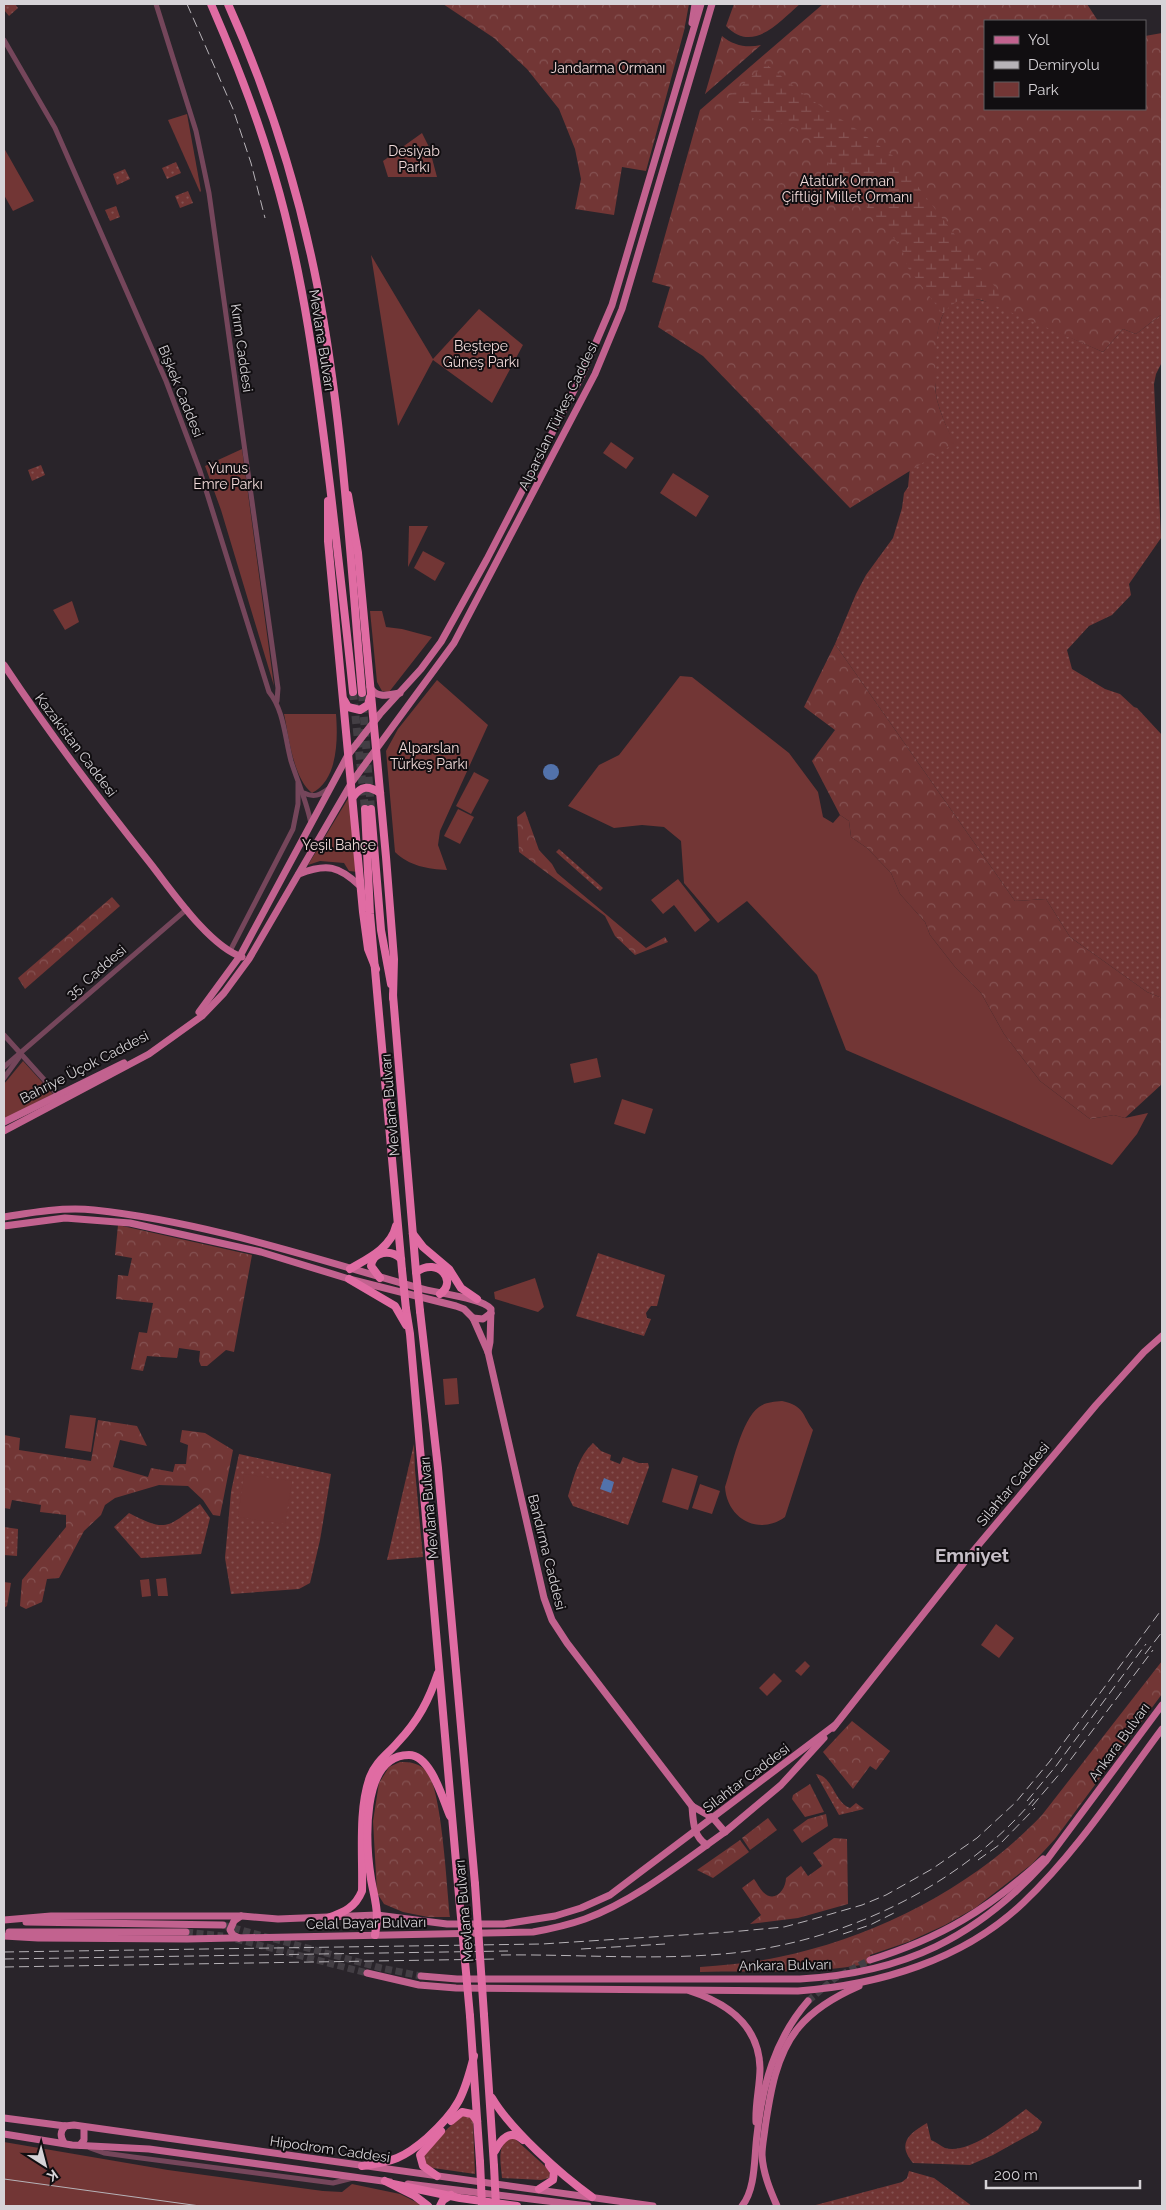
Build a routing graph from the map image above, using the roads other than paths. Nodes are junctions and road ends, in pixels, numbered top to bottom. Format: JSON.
{"nodes":[{"id":1,"x":156,"y":4,"type":"edge"},
{"id":2,"x":211,"y":4,"type":"edge"},
{"id":3,"x":228,"y":4,"type":"edge"},
{"id":4,"x":695,"y":4,"type":"edge"},
{"id":5,"x":701,"y":4,"type":"edge"},
{"id":6,"x":712,"y":4,"type":"edge"},
{"id":7,"x":4,"y":40,"type":"edge"},
{"id":8,"x":687,"y":50,"type":"junction"},
{"id":9,"x":342,"y":468,"type":"junction"},
{"id":10,"x":330,"y":487,"type":"junction"},
{"id":11,"x":4,"y":665,"type":"edge"},
{"id":12,"x":370,"y":686,"type":"junction"},
{"id":13,"x":353,"y":692,"type":"tunnel mouth"},
{"id":14,"x":362,"y":693,"type":"tunnel mouth"},
{"id":15,"x":400,"y":693,"type":"junction"},
{"id":16,"x":370,"y":697,"type":"junction"},
{"id":17,"x":344,"y":700,"type":"junction"},
{"id":18,"x":277,"y":701,"type":"junction"},
{"id":19,"x":373,"y":724,"type":"junction"},
{"id":20,"x":376,"y":751,"type":"junction"},
{"id":21,"x":348,"y":756,"type":"junction"},
{"id":22,"x":298,"y":780,"type":"junction"},
{"id":23,"x":352,"y":782,"type":"junction"},
{"id":24,"x":333,"y":785,"type":"junction"},
{"id":25,"x":304,"y":793,"type":"junction"},
{"id":26,"x":380,"y":793,"type":"junction"},
{"id":27,"x":353,"y":797,"type":"junction"},
{"id":28,"x":311,"y":825,"type":"junction"},
{"id":29,"x":322,"y":834,"type":"junction"},
{"id":30,"x":298,"y":874,"type":"junction"},
{"id":31,"x":360,"y":886,"type":"junction"},
{"id":32,"x":187,"y":909,"type":"junction"},
{"id":33,"x":230,"y":951,"type":"junction"},
{"id":34,"x":240,"y":956,"type":"junction"},
{"id":35,"x":249,"y":958,"type":"junction"},
{"id":36,"x":376,"y":969,"type":"junction"},
{"id":37,"x":393,"y":998,"type":"junction"},
{"id":38,"x":4,"y":1035,"type":"edge"},
{"id":39,"x":22,"y":1054,"type":"junction"},
{"id":40,"x":4,"y":1067,"type":"edge"},
{"id":41,"x":4,"y":1078,"type":"edge"},
{"id":42,"x":58,"y":1096,"type":"junction"},
{"id":43,"x":4,"y":1122,"type":"edge"},
{"id":44,"x":4,"y":1131,"type":"edge"},
{"id":45,"x":4,"y":1216,"type":"edge"},
{"id":46,"x":397,"y":1220,"type":"junction"},
{"id":47,"x":4,"y":1226,"type":"edge"},
{"id":48,"x":413,"y":1233,"type":"junction"},
{"id":49,"x":401,"y":1259,"type":"junction"},
{"id":50,"x":350,"y":1269,"type":"junction"},
{"id":51,"x":416,"y":1272,"type":"junction"},
{"id":52,"x":380,"y":1278,"type":"junction"},
{"id":53,"x":349,"y":1279,"type":"junction"},
{"id":54,"x":440,"y":1294,"type":"junction"},
{"id":55,"x":477,"y":1299,"type":"junction"},
{"id":56,"x":491,"y":1312,"type":"junction"},
{"id":57,"x":472,"y":1318,"type":"junction"},
{"id":58,"x":410,"y":1334,"type":"junction"},
{"id":59,"x":1162,"y":1336,"type":"edge"},
{"id":60,"x":488,"y":1352,"type":"junction"},
{"id":61,"x":439,"y":1669,"type":"junction"},
{"id":62,"x":1162,"y":1704,"type":"edge"},
{"id":63,"x":836,"y":1725,"type":"junction"},
{"id":64,"x":1162,"y":1729,"type":"edge"},
{"id":65,"x":692,"y":1806,"type":"junction"},
{"id":66,"x":713,"y":1818,"type":"junction"},
{"id":67,"x":453,"y":1825,"type":"junction"},
{"id":68,"x":695,"y":1832,"type":"junction"},
{"id":69,"x":725,"y":1832,"type":"junction"},
{"id":70,"x":1060,"y":1844,"type":"junction"},
{"id":71,"x":707,"y":1845,"type":"junction"},
{"id":72,"x":377,"y":1915,"type":"junction"},
{"id":73,"x":242,"y":1916,"type":"junction"},
{"id":74,"x":328,"y":1918,"type":"junction"},
{"id":75,"x":4,"y":1921,"type":"edge"},
{"id":76,"x":224,"y":1925,"type":"tunnel mouth"},
{"id":77,"x":186,"y":1932,"type":"tunnel mouth"},
{"id":78,"x":4,"y":1934,"type":"edge"},
{"id":79,"x":375,"y":1935,"type":"junction"},
{"id":80,"x":239,"y":1938,"type":"junction"},
{"id":81,"x":870,"y":1960,"type":"tunnel mouth"},
{"id":82,"x":367,"y":1973,"type":"tunnel mouth"},
{"id":83,"x":421,"y":1976,"type":"tunnel mouth"},
{"id":84,"x":875,"y":1980,"type":"junction"},
{"id":85,"x":682,"y":1989,"type":"junction"},
{"id":86,"x":808,"y":2000,"type":"tunnel mouth"},
{"id":87,"x":474,"y":2056,"type":"junction"},
{"id":88,"x":490,"y":2096,"type":"junction"},
{"id":89,"x":4,"y":2118,"type":"edge"},
{"id":90,"x":66,"y":2126,"type":"junction"},
{"id":91,"x":479,"y":2126,"type":"junction"},
{"id":92,"x":84,"y":2127,"type":"junction"},
{"id":93,"x":757,"y":2132,"type":"junction"},
{"id":94,"x":4,"y":2134,"type":"edge"},
{"id":95,"x":64,"y":2143,"type":"junction"},
{"id":96,"x":80,"y":2145,"type":"junction"},
{"id":97,"x":494,"y":2153,"type":"junction"},
{"id":98,"x":362,"y":2166,"type":"junction"},
{"id":99,"x":437,"y":2176,"type":"junction"},
{"id":100,"x":389,"y":2182,"type":"junction"},
{"id":101,"x":539,"y":2189,"type":"junction"},
{"id":102,"x":451,"y":2195,"type":"junction"},
{"id":103,"x":592,"y":2197,"type":"junction"},
{"id":104,"x":428,"y":2206,"type":"edge"},
{"id":105,"x":440,"y":2206,"type":"edge"},
{"id":106,"x":482,"y":2206,"type":"edge"},
{"id":107,"x":496,"y":2206,"type":"edge"},
{"id":108,"x":517,"y":2206,"type":"edge"},
{"id":109,"x":588,"y":2206,"type":"edge"},
{"id":110,"x":653,"y":2206,"type":"edge"},
{"id":111,"x":742,"y":2206,"type":"edge"},
{"id":112,"x":777,"y":2206,"type":"edge"}],
"edges":[{"from":1,"to":18,"type":"street","name":"Kırım Caddesi"},
{"from":2,"to":10,"type":"highway","name":"Mevlana Bulvarı"},
{"from":3,"to":9,"type":"highway","name":"Mevlana Bulvarı"},
{"from":4,"to":8,"type":"main road"},
{"from":5,"to":8,"type":"main road","name":"Alparslan Türkeş Caddesi"},
{"from":6,"to":20,"type":"main road","name":"Alparslan Türkeş Caddesi"},
{"from":7,"to":18,"type":"street","name":"Bişkek Caddesi"},
{"from":8,"to":15,"type":"main road","name":"Alparslan Türkeş Caddesi"},
{"from":9,"to":12,"type":"highway"},
{"from":9,"to":14,"type":"highway","name":"Mevlana Bulvarı"},
{"from":10,"to":13,"type":"highway","name":"Mevlana Bulvarı"},
{"from":10,"to":17,"type":"highway"},
{"from":11,"to":32,"type":"main road","name":"Kazakistan Caddesi"},
{"from":12,"to":15,"type":"main road"},
{"from":12,"to":16,"type":"highway"},
{"from":15,"to":19,"type":"main road","name":"Alparslan Türkeş Caddesi"},
{"from":16,"to":17,"type":"highway"},
{"from":16,"to":19,"type":"highway"},
{"from":17,"to":21,"type":"highway"},
{"from":18,"to":22,"type":"street","name":"Bişkek Caddesi"},
{"from":19,"to":20,"type":"highway"},
{"from":19,"to":21,"type":"main road","name":"Alparslan Türkeş Caddesi"},
{"from":20,"to":23,"type":"main road","name":"Alparslan Türkeş Caddesi"},
{"from":20,"to":26,"type":"highway"},
{"from":21,"to":23,"type":"highway"},
{"from":21,"to":24,"type":"main road","name":"Bahriye Üçok Caddesi"},
{"from":22,"to":25,"type":"street","name":"Bişkek Caddesi"},
{"from":22,"to":33,"type":"street"},
{"from":23,"to":27,"type":"highway"},
{"from":23,"to":29,"type":"main road","name":"Bahriye Üçok Caddesi"},
{"from":24,"to":25,"type":"street"},
{"from":24,"to":28,"type":"main road","name":"Bahriye Üçok Caddesi"},
{"from":25,"to":28,"type":"street","name":"Bişkek Caddesi"},
{"from":26,"to":27,"type":"highway"},
{"from":26,"to":37,"type":"highway"},
{"from":27,"to":31,"type":"highway"},
{"from":28,"to":29,"type":"main road"},
{"from":28,"to":34,"type":"main road","name":"Bahriye Üçok Caddesi"},
{"from":29,"to":30,"type":"main road","name":"Bahriye Üçok Caddesi"},
{"from":30,"to":31,"type":"main road"},
{"from":30,"to":35,"type":"main road","name":"Bahriye Üçok Caddesi"},
{"from":31,"to":36,"type":"highway"},
{"from":32,"to":33,"type":"main road","name":"Kazakistan Caddesi"},
{"from":32,"to":39,"type":"street","name":"35. Caddesi"},
{"from":33,"to":34,"type":"main road","name":"Kazakistan Caddesi"},
{"from":34,"to":35,"type":"main road","name":"Kazakistan Caddesi"},
{"from":34,"to":42,"type":"main road","name":"Bahriye Üçok Caddesi"},
{"from":35,"to":44,"type":"main road","name":"Bahriye Üçok Caddesi"},
{"from":36,"to":37,"type":"highway","name":"Mevlana Bulvarı"},
{"from":36,"to":46,"type":"highway","name":"Mevlana Bulvarı"},
{"from":37,"to":48,"type":"highway","name":"Mevlana Bulvarı"},
{"from":38,"to":39,"type":"street"},
{"from":39,"to":40,"type":"street"},
{"from":39,"to":41,"type":"street"},
{"from":39,"to":42,"type":"street"},
{"from":42,"to":43,"type":"main road","name":"Bahriye Üçok Caddesi"},
{"from":45,"to":50,"type":"main road"},
{"from":46,"to":49,"type":"highway","name":"Mevlana Bulvarı"},
{"from":46,"to":50,"type":"highway"},
{"from":47,"to":53,"type":"main road"},
{"from":48,"to":51,"type":"highway","name":"Mevlana Bulvarı"},
{"from":48,"to":55,"type":"highway"},
{"from":49,"to":52,"type":"highway"},
{"from":49,"to":58,"type":"highway","name":"Mevlana Bulvarı","bridge":true},
{"from":50,"to":52,"type":"main road"},
{"from":51,"to":54,"type":"highway"},
{"from":51,"to":88,"type":"highway","name":"Mevlana Bulvarı","bridge":true},
{"from":52,"to":54,"type":"main road"},
{"from":53,"to":57,"type":"main road"},
{"from":53,"to":58,"type":"highway"},
{"from":54,"to":55,"type":"main road"},
{"from":55,"to":56,"type":"main road"},
{"from":56,"to":57,"type":"main road"},
{"from":56,"to":60,"type":"main road","name":"Bandırma Caddesi"},
{"from":57,"to":60,"type":"main road","name":"Bandırma Caddesi"},
{"from":58,"to":61,"type":"highway","name":"Mevlana Bulvarı"},
{"from":59,"to":63,"type":"main road","name":"Silahtar Caddesi"},
{"from":60,"to":65,"type":"main road","name":"Bandırma Caddesi"},
{"from":61,"to":67,"type":"highway","name":"Mevlana Bulvarı"},
{"from":61,"to":74,"type":"highway"},
{"from":62,"to":70,"type":"main road","name":"Ankara Bulvarı"},
{"from":63,"to":66,"type":"main road","name":"Silahtar Caddesi"},
{"from":63,"to":69,"type":"main road","name":"Silahtar Caddesi"},
{"from":64,"to":84,"type":"main road","name":"Ankara Bulvarı"},
{"from":65,"to":66,"type":"main road","name":"Bandırma Caddesi"},
{"from":65,"to":68,"type":"main road"},
{"from":66,"to":68,"type":"main road","name":"Silahtar Caddesi"},
{"from":66,"to":69,"type":"main road","name":"Bandırma Caddesi"},
{"from":67,"to":72,"type":"highway"},
{"from":67,"to":87,"type":"highway","name":"Mevlana Bulvarı","bridge":true},
{"from":68,"to":71,"type":"main road"},
{"from":68,"to":72,"type":"main road","name":"Celal Bayar Bulvarı"},
{"from":69,"to":71,"type":"main road"},
{"from":70,"to":81,"type":"main road"},
{"from":70,"to":83,"type":"main road","name":"Ankara Bulvarı"},
{"from":71,"to":79,"type":"main road","name":"Celal Bayar Bulvarı"},
{"from":72,"to":74,"type":"main road","name":"Celal Bayar Bulvarı"},
{"from":72,"to":79,"type":"highway"},
{"from":73,"to":74,"type":"main road","name":"Celal Bayar Bulvarı"},
{"from":73,"to":75,"type":"main road","name":"Celal Bayar Bulvarı"},
{"from":73,"to":80,"type":"main road"},
{"from":75,"to":76,"type":"main road"},
{"from":77,"to":78,"type":"main road"},
{"from":78,"to":80,"type":"main road","name":"Celal Bayar Bulvarı"},
{"from":79,"to":80,"type":"main road","name":"Celal Bayar Bulvarı"},
{"from":82,"to":85,"type":"main road","name":"Ankara Bulvarı"},
{"from":84,"to":85,"type":"main road","name":"Ankara Bulvarı"},
{"from":84,"to":112,"type":"main road"},
{"from":85,"to":93,"type":"main road"},
{"from":86,"to":93,"type":"main road"},
{"from":87,"to":91,"type":"highway","name":"Mevlana Bulvarı"},
{"from":87,"to":98,"type":"highway"},
{"from":88,"to":97,"type":"highway","name":"Mevlana Bulvarı"},
{"from":88,"to":103,"type":"highway"},
{"from":89,"to":90,"type":"main road","name":"Hipodrom Caddesi"},
{"from":90,"to":92,"type":"main road","name":"Hipodrom Caddesi"},
{"from":90,"to":95,"type":"main road"},
{"from":91,"to":99,"type":"highway"},
{"from":91,"to":106,"type":"highway","name":"Mevlana Bulvarı","bridge":true},
{"from":92,"to":96,"type":"main road"},
{"from":92,"to":98,"type":"main road","name":"Hipodrom Caddesi"},
{"from":93,"to":111,"type":"main road"},
{"from":94,"to":95,"type":"main road","name":"Hipodrom Caddesi"},
{"from":95,"to":96,"type":"main road","name":"Hipodrom Caddesi"},
{"from":96,"to":100,"type":"main road","name":"Hipodrom Caddesi"},
{"from":97,"to":101,"type":"highway"},
{"from":97,"to":107,"type":"highway","name":"Mevlana Bulvarı","bridge":true},
{"from":98,"to":99,"type":"main road","name":"Hipodrom Caddesi"},
{"from":99,"to":101,"type":"main road","name":"Hipodrom Caddesi"},
{"from":100,"to":102,"type":"highway"},
{"from":100,"to":104,"type":"highway"},
{"from":100,"to":109,"type":"main road","name":"Hipodrom Caddesi"},
{"from":101,"to":103,"type":"main road","name":"Hipodrom Caddesi"},
{"from":102,"to":105,"type":"highway"},
{"from":102,"to":108,"type":"highway"},
{"from":103,"to":110,"type":"main road","name":"Hipodrom Caddesi"}]}
